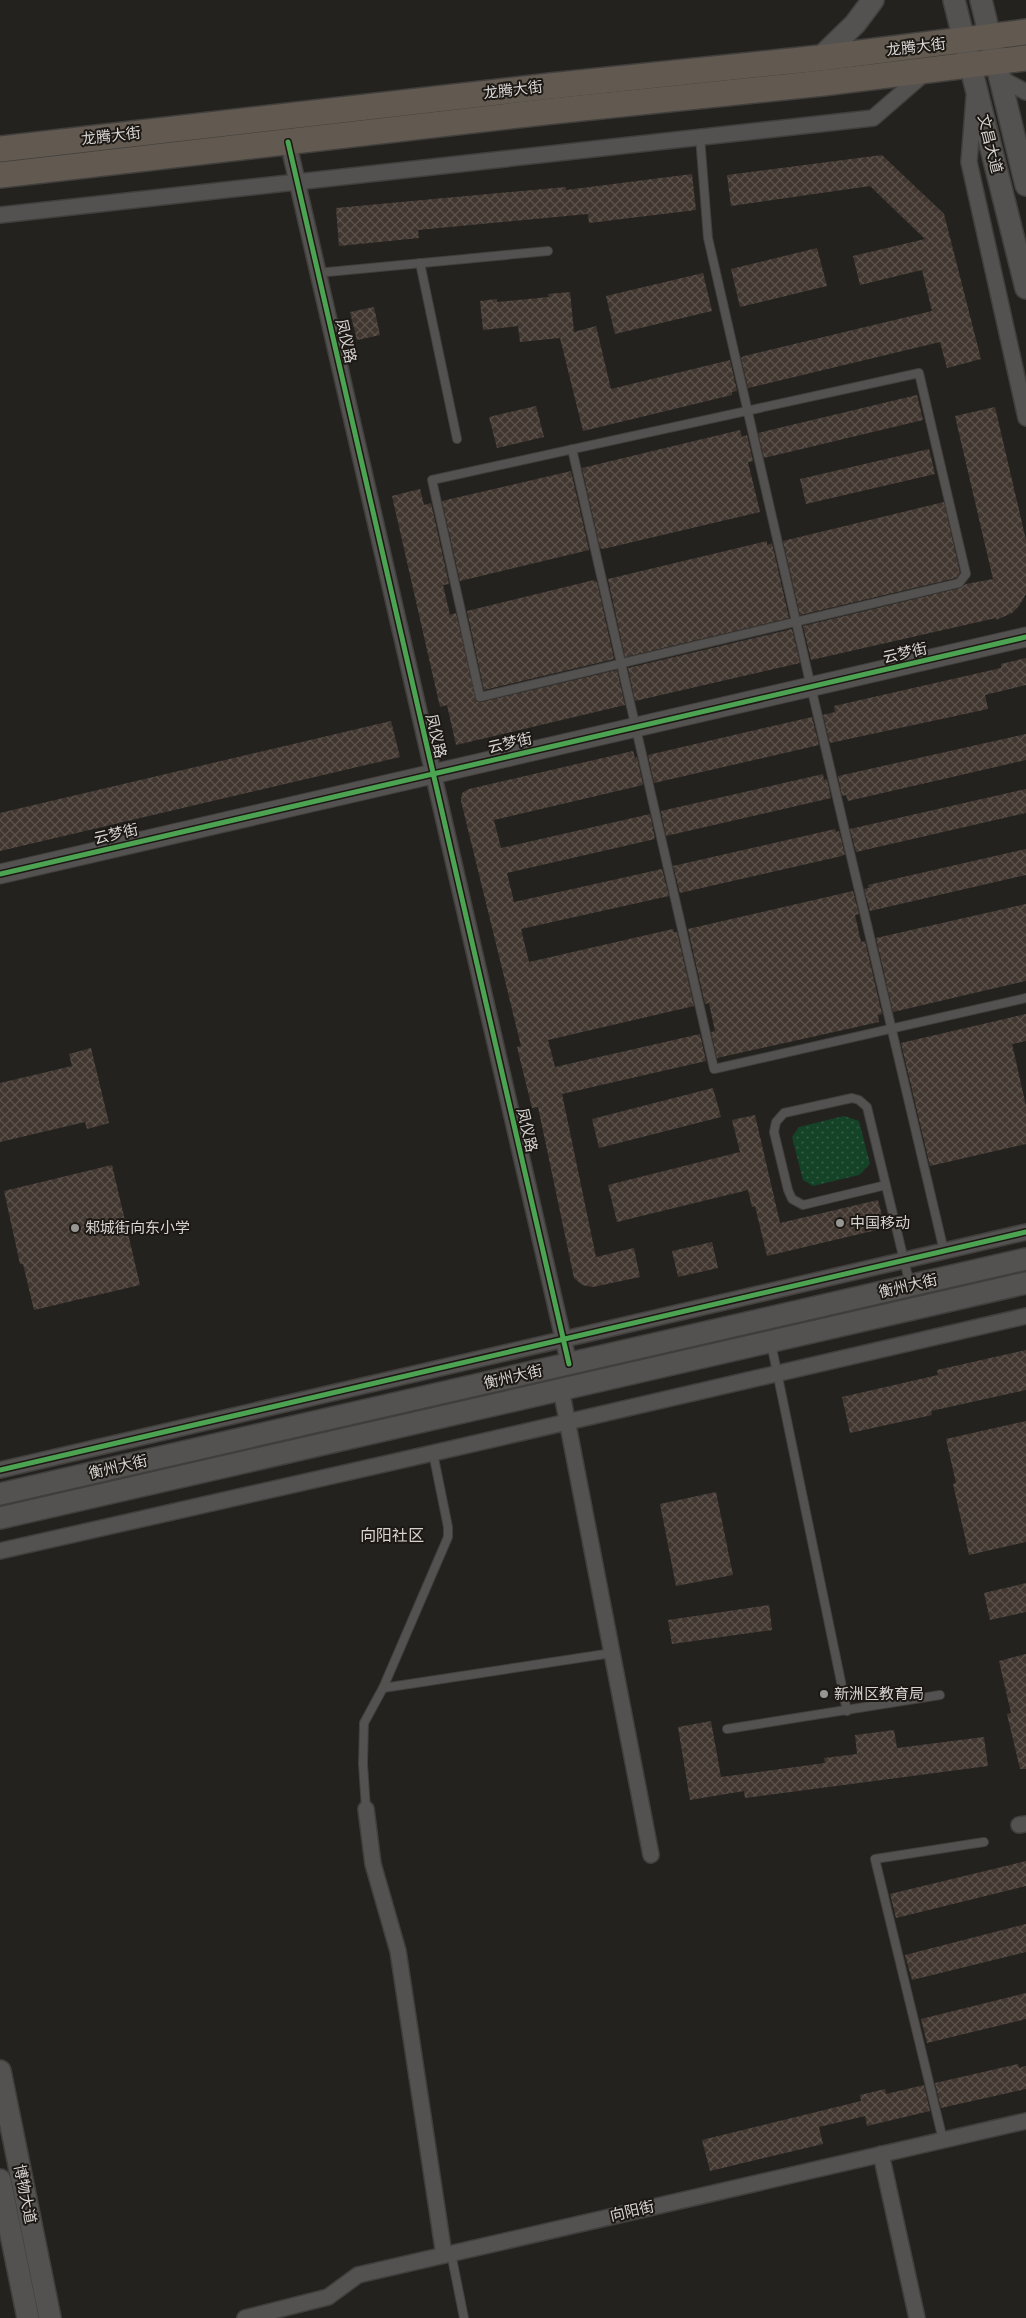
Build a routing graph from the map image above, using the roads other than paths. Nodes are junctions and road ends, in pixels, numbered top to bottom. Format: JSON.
{"nodes":[{"id":1,"x":873,"y":0,"type":"edge"},
{"id":2,"x":954,"y":0,"type":"edge"},
{"id":3,"x":980,"y":0,"type":"edge"},
{"id":4,"x":1026,"y":32,"type":"edge"},
{"id":5,"x":990,"y":37,"type":"junction"},
{"id":6,"x":964,"y":41,"type":"junction"},
{"id":7,"x":820,"y":58,"type":"junction"},
{"id":8,"x":1026,"y":58,"type":"edge"},
{"id":9,"x":998,"y":70,"type":"junction"},
{"id":10,"x":928,"y":71,"type":"junction"},
{"id":11,"x":973,"y":75,"type":"junction"},
{"id":12,"x":1026,"y":92,"type":"edge"},
{"id":13,"x":700,"y":137,"type":"junction"},
{"id":14,"x":288,"y":142,"type":"junction"},
{"id":15,"x":0,"y":149,"type":"edge"},
{"id":16,"x":0,"y":175,"type":"edge"},
{"id":17,"x":297,"y":182,"type":"junction"},
{"id":18,"x":1026,"y":185,"type":"edge"},
{"id":19,"x":0,"y":215,"type":"edge"},
{"id":20,"x":548,"y":251,"type":"dead end"},
{"id":21,"x":420,"y":263,"type":"junction"},
{"id":22,"x":318,"y":272,"type":"junction"},
{"id":23,"x":1026,"y":288,"type":"edge"},
{"id":24,"x":748,"y":410,"type":"junction"},
{"id":25,"x":1026,"y":418,"type":"edge"},
{"id":26,"x":457,"y":439,"type":"dead end"},
{"id":27,"x":572,"y":449,"type":"junction"},
{"id":28,"x":796,"y":622,"type":"junction"},
{"id":29,"x":1026,"y":638,"type":"edge"},
{"id":30,"x":621,"y":663,"type":"junction"},
{"id":31,"x":811,"y":687,"type":"junction"},
{"id":32,"x":636,"y":727,"type":"junction"},
{"id":33,"x":432,"y":774,"type":"junction"},
{"id":34,"x":0,"y":874,"type":"edge"},
{"id":35,"x":1026,"y":998,"type":"edge"},
{"id":36,"x":891,"y":1029,"type":"junction"},
{"id":37,"x":886,"y":1185,"type":"junction"},
{"id":38,"x":1026,"y":1232,"type":"edge"},
{"id":39,"x":944,"y":1251,"type":"junction"},
{"id":40,"x":1026,"y":1259,"type":"edge"},
{"id":41,"x":904,"y":1260,"type":"junction"},
{"id":42,"x":1026,"y":1283,"type":"edge"},
{"id":43,"x":910,"y":1286,"type":"junction"},
{"id":44,"x":1026,"y":1316,"type":"edge"},
{"id":45,"x":563,"y":1339,"type":"junction"},
{"id":46,"x":771,"y":1341,"type":"junction"},
{"id":47,"x":569,"y":1364,"type":"junction"},
{"id":48,"x":777,"y":1374,"type":"junction"},
{"id":49,"x":561,"y":1389,"type":"junction"},
{"id":50,"x":568,"y":1422,"type":"junction"},
{"id":51,"x":433,"y":1453,"type":"junction"},
{"id":52,"x":0,"y":1470,"type":"edge"},
{"id":53,"x":0,"y":1494,"type":"edge"},
{"id":54,"x":0,"y":1518,"type":"edge"},
{"id":55,"x":0,"y":1551,"type":"edge"},
{"id":56,"x":612,"y":1653,"type":"junction"},
{"id":57,"x":383,"y":1688,"type":"junction"},
{"id":58,"x":940,"y":1695,"type":"dead end"},
{"id":59,"x":846,"y":1711,"type":"junction"},
{"id":60,"x":726,"y":1729,"type":"dead end"},
{"id":61,"x":366,"y":1810,"type":"joint"},
{"id":62,"x":984,"y":1842,"type":"dead end"},
{"id":63,"x":651,"y":1855,"type":"dead end"},
{"id":64,"x":0,"y":2071,"type":"edge"},
{"id":65,"x":1026,"y":2121,"type":"edge"},
{"id":66,"x":943,"y":2140,"type":"junction"},
{"id":67,"x":881,"y":2154,"type":"junction"},
{"id":68,"x":0,"y":2180,"type":"edge"},
{"id":69,"x":447,"y":2254,"type":"junction"},
{"id":70,"x":28,"y":2318,"type":"edge"},
{"id":71,"x":50,"y":2318,"type":"edge"},
{"id":72,"x":245,"y":2318,"type":"edge"},
{"id":73,"x":464,"y":2318,"type":"edge"},
{"id":74,"x":918,"y":2318,"type":"edge"}],
"edges":[{"from":1,"to":7,"type":"main road"},
{"from":2,"to":6,"type":"main road","name":"文昌大道"},
{"from":3,"to":5,"type":"main road","name":"文昌大道"},
{"from":4,"to":5,"type":"highway","name":"龙腾大街"},
{"from":5,"to":6,"type":"highway","name":"龙腾大街"},
{"from":5,"to":9,"type":"main road","name":"文昌大道"},
{"from":6,"to":7,"type":"highway","name":"龙腾大街"},
{"from":6,"to":11,"type":"main road","name":"文昌大道"},
{"from":7,"to":15,"type":"highway","name":"龙腾大街"},
{"from":8,"to":9,"type":"highway","name":"龙腾大街"},
{"from":9,"to":11,"type":"highway","name":"龙腾大街"},
{"from":9,"to":12,"type":"street"},
{"from":9,"to":18,"type":"main road","name":"文昌大道"},
{"from":10,"to":11,"type":"highway","name":"龙腾大街"},
{"from":10,"to":13,"type":"street"},
{"from":10,"to":14,"type":"highway","name":"龙腾大街"},
{"from":11,"to":23,"type":"main road","name":"文昌大道"},
{"from":11,"to":25,"type":"street"},
{"from":13,"to":17,"type":"street"},
{"from":13,"to":24,"type":"lane"},
{"from":14,"to":16,"type":"highway","name":"龙腾大街"},
{"from":14,"to":17,"type":"street","name":"凤仪路"},
{"from":17,"to":19,"type":"street"},
{"from":17,"to":22,"type":"street","name":"凤仪路"},
{"from":20,"to":21,"type":"lane"},
{"from":21,"to":22,"type":"lane"},
{"from":21,"to":26,"type":"lane"},
{"from":22,"to":33,"type":"street","name":"凤仪路"},
{"from":24,"to":27,"type":"lane"},
{"from":24,"to":28,"type":"lane"},
{"from":24,"to":28,"type":"lane"},
{"from":27,"to":30,"type":"lane"},
{"from":27,"to":30,"type":"lane"},
{"from":28,"to":30,"type":"lane"},
{"from":28,"to":31,"type":"lane"},
{"from":29,"to":31,"type":"street","name":"云梦街"},
{"from":30,"to":32,"type":"lane"},
{"from":31,"to":32,"type":"street","name":"云梦街"},
{"from":31,"to":36,"type":"lane"},
{"from":32,"to":33,"type":"street","name":"云梦街"},
{"from":32,"to":36,"type":"lane"},
{"from":33,"to":34,"type":"street","name":"云梦街"},
{"from":33,"to":45,"type":"street","name":"凤仪路"},
{"from":35,"to":36,"type":"lane"},
{"from":36,"to":39,"type":"lane"},
{"from":37,"to":37,"type":"lane"},
{"from":37,"to":41,"type":"lane"},
{"from":38,"to":39,"type":"street"},
{"from":39,"to":41,"type":"street"},
{"from":40,"to":43,"type":"main road","name":"衡州大街"},
{"from":41,"to":43,"type":"lane"},
{"from":41,"to":45,"type":"street"},
{"from":42,"to":46,"type":"main road","name":"衡州大街"},
{"from":43,"to":47,"type":"main road","name":"衡州大街"},
{"from":44,"to":48,"type":"street"},
{"from":45,"to":47,"type":"street","name":"凤仪路"},
{"from":45,"to":52,"type":"street"},
{"from":46,"to":48,"type":"lane"},
{"from":46,"to":49,"type":"main road","name":"衡州大街"},
{"from":47,"to":53,"type":"main road","name":"衡州大街"},
{"from":48,"to":50,"type":"street"},
{"from":48,"to":59,"type":"lane"},
{"from":49,"to":50,"type":"street"},
{"from":49,"to":54,"type":"main road","name":"衡州大街"},
{"from":50,"to":51,"type":"street"},
{"from":50,"to":56,"type":"street"},
{"from":51,"to":55,"type":"street"},
{"from":51,"to":57,"type":"lane"},
{"from":56,"to":57,"type":"lane"},
{"from":56,"to":63,"type":"street"},
{"from":57,"to":61,"type":"lane"},
{"from":58,"to":59,"type":"lane"},
{"from":59,"to":60,"type":"lane"},
{"from":61,"to":69,"type":"street"},
{"from":62,"to":66,"type":"lane"},
{"from":64,"to":71,"type":"main road","name":"博物大道"},
{"from":65,"to":66,"type":"street","name":"向阳街"},
{"from":66,"to":67,"type":"street","name":"向阳街"},
{"from":67,"to":69,"type":"street","name":"向阳街"},
{"from":67,"to":74,"type":"street"},
{"from":68,"to":70,"type":"main road","name":"博物大道"},
{"from":69,"to":72,"type":"street","name":"向阳街"},
{"from":69,"to":73,"type":"lane"}]}
